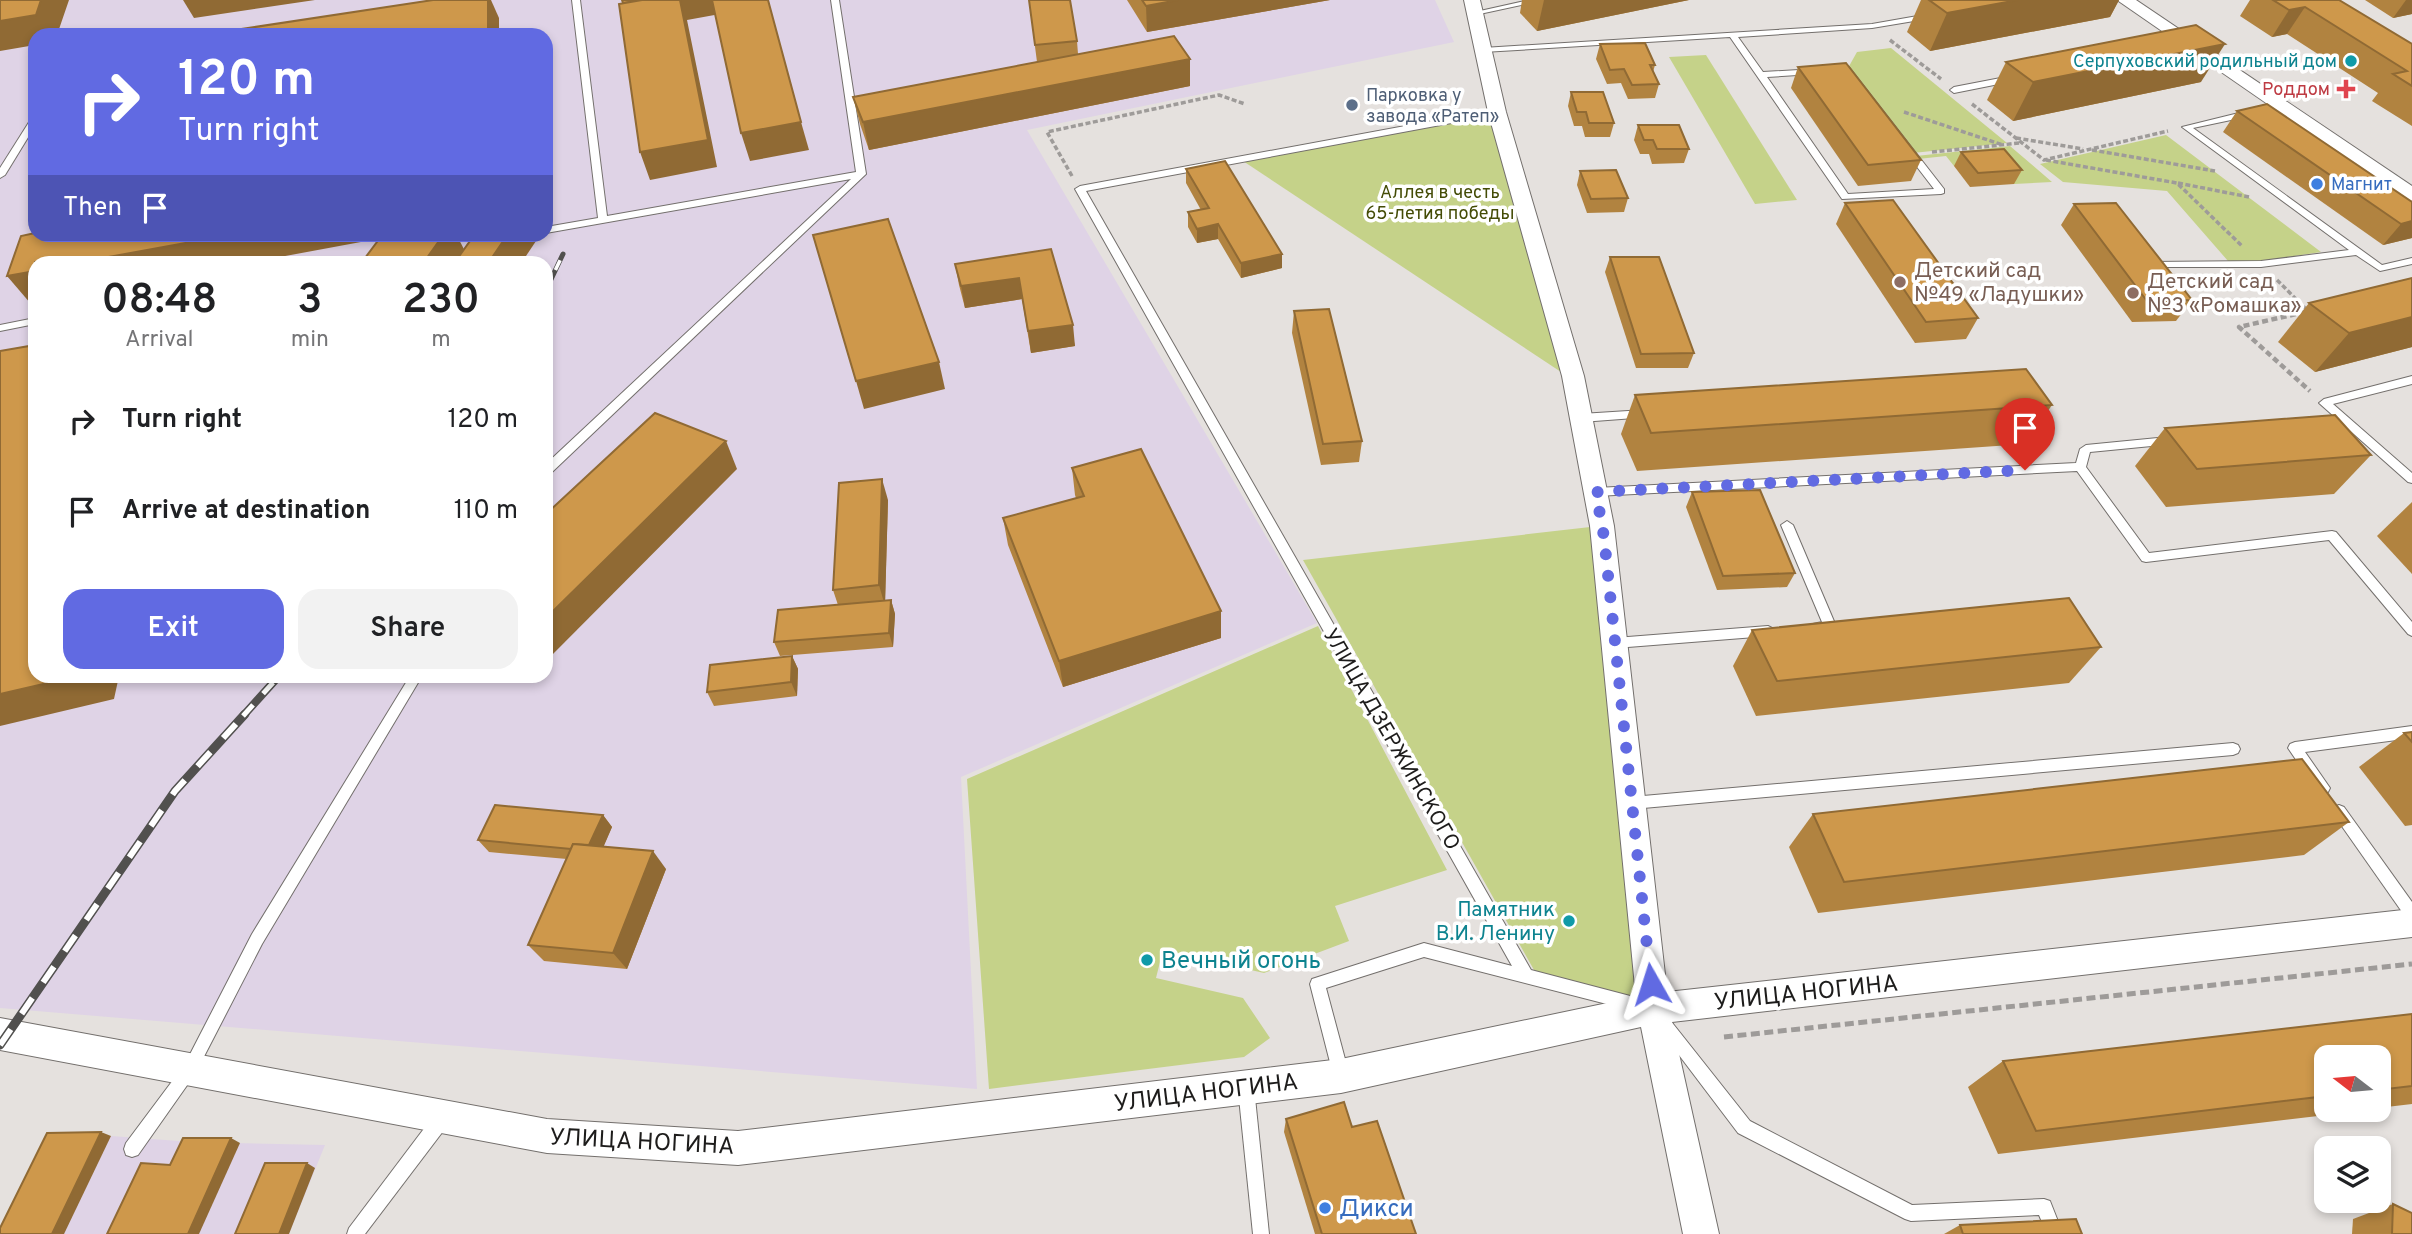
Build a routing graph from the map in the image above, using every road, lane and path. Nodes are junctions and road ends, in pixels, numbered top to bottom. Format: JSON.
{"nodes":[{"id":1,"x":576,"y":0,"type":"edge"},
{"id":2,"x":835,"y":0,"type":"edge"},
{"id":3,"x":1541,"y":0,"type":"edge"},
{"id":4,"x":2125,"y":0,"type":"edge"},
{"id":5,"x":1474,"y":6,"type":"edge"},
{"id":6,"x":1936,"y":14,"type":"dead end"},
{"id":7,"x":1872,"y":26,"type":"junction"},
{"id":8,"x":1732,"y":35,"type":"junction"},
{"id":9,"x":1483,"y":50,"type":"junction"},
{"id":10,"x":1761,"y":75,"type":"junction"},
{"id":11,"x":2020,"y":77,"type":"edge"},
{"id":12,"x":1954,"y":90,"type":"junction"},
{"id":13,"x":1872,"y":102,"type":"junction"},
{"id":14,"x":1245,"y":104,"type":"dead end"},
{"id":15,"x":1497,"y":112,"type":"junction"},
{"id":16,"x":2258,"y":112,"type":"edge"},
{"id":17,"x":2186,"y":127,"type":"junction"},
{"id":18,"x":28,"y":131,"type":"edge"},
{"id":19,"x":2015,"y":138,"type":"junction"},
{"id":20,"x":2021,"y":143,"type":"junction"},
{"id":21,"x":2003,"y":145,"type":"junction"},
{"id":22,"x":1912,"y":154,"type":"junction"},
{"id":23,"x":2044,"y":160,"type":"junction"},
{"id":24,"x":2242,"y":168,"type":"junction"},
{"id":25,"x":861,"y":174,"type":"junction"},
{"id":26,"x":0,"y":175,"type":"edge"},
{"id":27,"x":2177,"y":183,"type":"junction"},
{"id":28,"x":1080,"y":189,"type":"junction"},
{"id":29,"x":2412,"y":195,"type":"edge"},
{"id":30,"x":2295,"y":206,"type":"junction"},
{"id":31,"x":603,"y":220,"type":"junction"},
{"id":32,"x":553,"y":229,"type":"edge"},
{"id":33,"x":2359,"y":252,"type":"junction"},
{"id":34,"x":2412,"y":261,"type":"edge"},
{"id":35,"x":2260,"y":264,"type":"junction"},
{"id":36,"x":2133,"y":265,"type":"edge"},
{"id":37,"x":28,"y":322,"type":"edge"},
{"id":38,"x":0,"y":328,"type":"edge"},
{"id":39,"x":2412,"y":380,"type":"edge"},
{"id":40,"x":2324,"y":403,"type":"junction"},
{"id":41,"x":1663,"y":413,"type":"edge"},
{"id":42,"x":1581,"y":418,"type":"junction"},
{"id":43,"x":2348,"y":424,"type":"junction"},
{"id":44,"x":2334,"y":425,"type":"edge"},
{"id":45,"x":2182,"y":440,"type":"edge"},
{"id":46,"x":553,"y":464,"type":"edge"},
{"id":47,"x":2080,"y":467,"type":"junction"},
{"id":48,"x":2412,"y":479,"type":"edge"},
{"id":49,"x":1596,"y":492,"type":"junction"},
{"id":50,"x":1787,"y":525,"type":"dead end"},
{"id":51,"x":1803,"y":628,"type":"edge"},
{"id":52,"x":1776,"y":630,"type":"edge"},
{"id":53,"x":2412,"y":631,"type":"edge"},
{"id":54,"x":1615,"y":643,"type":"junction"},
{"id":55,"x":412,"y":683,"type":"edge"},
{"id":56,"x":2412,"y":732,"type":"edge"},
{"id":57,"x":2233,"y":749,"type":"dead end"},
{"id":58,"x":1632,"y":803,"type":"junction"},
{"id":59,"x":2412,"y":914,"type":"edge"},
{"id":60,"x":2412,"y":923,"type":"edge"},
{"id":61,"x":2412,"y":964,"type":"edge"},
{"id":62,"x":1525,"y":974,"type":"junction"},
{"id":63,"x":1653,"y":1009,"type":"junction"},
{"id":64,"x":0,"y":1034,"type":"edge"},
{"id":65,"x":1724,"y":1037,"type":"dead end"},
{"id":66,"x":190,"y":1069,"type":"junction"},
{"id":67,"x":1341,"y":1076,"type":"junction"},
{"id":68,"x":1246,"y":1088,"type":"junction"},
{"id":69,"x":443,"y":1117,"type":"junction"},
{"id":70,"x":132,"y":1149,"type":"dead end"},
{"id":71,"x":355,"y":1234,"type":"edge"},
{"id":72,"x":1261,"y":1234,"type":"edge"},
{"id":73,"x":1701,"y":1234,"type":"edge"},
{"id":74,"x":2055,"y":1234,"type":"edge"}],
"edges":[{"from":1,"to":31,"type":"lane"},
{"from":2,"to":25,"type":"lane"},
{"from":3,"to":5,"type":"lane"},
{"from":4,"to":29,"type":"street"},
{"from":5,"to":9,"type":"street"},
{"from":6,"to":7,"type":"lane"},
{"from":7,"to":8,"type":"lane"},
{"from":7,"to":12,"type":"path"},
{"from":8,"to":9,"type":"lane"},
{"from":8,"to":10,"type":"lane"},
{"from":9,"to":15,"type":"street"},
{"from":10,"to":13,"type":"lane"},
{"from":10,"to":22,"type":"lane"},
{"from":11,"to":12,"type":"lane"},
{"from":12,"to":19,"type":"path"},
{"from":13,"to":21,"type":"path"},
{"from":13,"to":22,"type":"lane"},
{"from":14,"to":28,"type":"path"},
{"from":15,"to":28,"type":"lane"},
{"from":15,"to":42,"type":"street"},
{"from":16,"to":17,"type":"lane"},
{"from":17,"to":23,"type":"path"},
{"from":17,"to":24,"type":"lane"},
{"from":18,"to":26,"type":"lane"},
{"from":19,"to":20,"type":"path"},
{"from":19,"to":24,"type":"path"},
{"from":20,"to":21,"type":"path"},
{"from":20,"to":23,"type":"path"},
{"from":21,"to":22,"type":"path"},
{"from":23,"to":27,"type":"path"},
{"from":24,"to":30,"type":"lane"},
{"from":25,"to":31,"type":"lane"},
{"from":25,"to":46,"type":"lane"},
{"from":27,"to":30,"type":"path"},
{"from":27,"to":35,"type":"path"},
{"from":28,"to":62,"type":"lane","name":"УЛИЦА ДЗЕРЖИНСКОГО"},
{"from":30,"to":33,"type":"lane"},
{"from":31,"to":32,"type":"lane"},
{"from":33,"to":34,"type":"lane"},
{"from":33,"to":35,"type":"lane"},
{"from":35,"to":36,"type":"lane"},
{"from":35,"to":40,"type":"path"},
{"from":37,"to":38,"type":"lane"},
{"from":39,"to":40,"type":"lane"},
{"from":40,"to":43,"type":"lane"},
{"from":41,"to":42,"type":"lane"},
{"from":42,"to":49,"type":"street"},
{"from":43,"to":44,"type":"lane"},
{"from":43,"to":48,"type":"lane"},
{"from":45,"to":47,"type":"lane"},
{"from":47,"to":49,"type":"lane"},
{"from":47,"to":53,"type":"lane"},
{"from":49,"to":54,"type":"street"},
{"from":50,"to":51,"type":"lane"},
{"from":52,"to":54,"type":"lane"},
{"from":54,"to":58,"type":"street"},
{"from":55,"to":66,"type":"lane"},
{"from":56,"to":59,"type":"lane"},
{"from":57,"to":58,"type":"lane"},
{"from":58,"to":63,"type":"street"},
{"from":60,"to":63,"type":"street","name":"УЛИЦА НОГИНА"},
{"from":61,"to":65,"type":"path"},
{"from":62,"to":63,"type":"lane"},
{"from":62,"to":67,"type":"lane"},
{"from":63,"to":67,"type":"street","name":"УЛИЦА НОГИНА"},
{"from":63,"to":73,"type":"street"},
{"from":63,"to":74,"type":"lane"},
{"from":64,"to":66,"type":"street","name":"УЛИЦА НОГИНА"},
{"from":66,"to":69,"type":"street","name":"УЛИЦА НОГИНА"},
{"from":66,"to":70,"type":"lane"},
{"from":67,"to":68,"type":"street","name":"УЛИЦА НОГИНА"},
{"from":68,"to":69,"type":"street","name":"УЛИЦА НОГИНА"},
{"from":68,"to":72,"type":"lane"},
{"from":69,"to":71,"type":"lane"}]}
